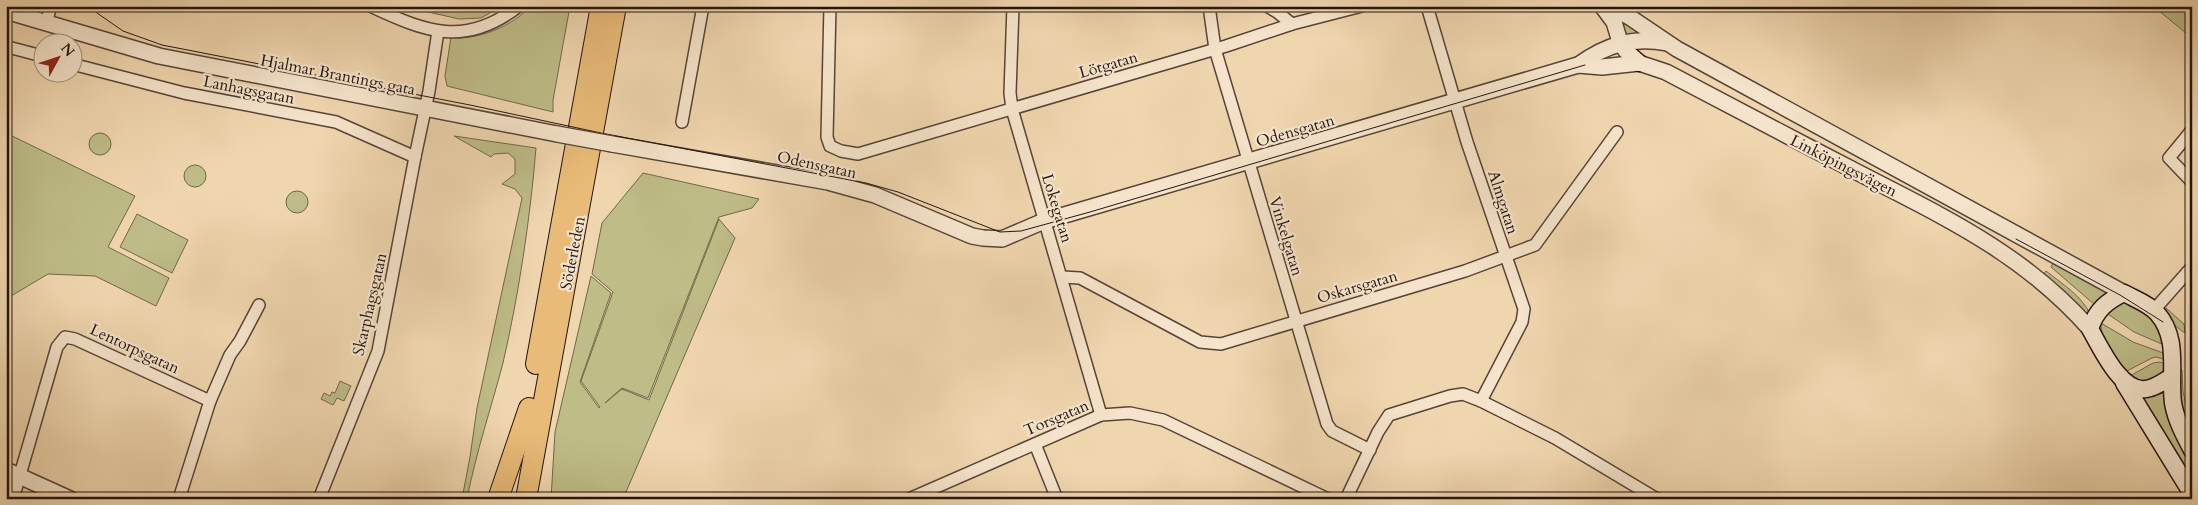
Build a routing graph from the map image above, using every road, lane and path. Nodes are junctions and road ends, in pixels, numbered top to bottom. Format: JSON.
{"nodes":[{"id":1,"x":51,"y":6,"type":"edge"},
{"id":2,"x":370,"y":6,"type":"edge"},
{"id":3,"x":519,"y":6,"type":"edge"},
{"id":4,"x":601,"y":6,"type":"edge"},
{"id":5,"x":616,"y":6,"type":"edge"},
{"id":6,"x":702,"y":6,"type":"edge"},
{"id":7,"x":830,"y":6,"type":"edge"},
{"id":8,"x":1013,"y":6,"type":"edge"},
{"id":9,"x":1209,"y":6,"type":"edge"},
{"id":10,"x":1267,"y":6,"type":"edge"},
{"id":11,"x":1362,"y":6,"type":"edge"},
{"id":12,"x":1427,"y":6,"type":"edge"},
{"id":13,"x":1602,"y":6,"type":"edge"},
{"id":14,"x":1609,"y":6,"type":"edge"},
{"id":15,"x":6,"y":11,"type":"edge"},
{"id":16,"x":46,"y":23,"type":"junction"},
{"id":17,"x":1292,"y":24,"type":"junction"},
{"id":18,"x":438,"y":31,"type":"junction"},
{"id":19,"x":1668,"y":43,"type":"junction"},
{"id":20,"x":8,"y":47,"type":"dead end"},
{"id":21,"x":1216,"y":49,"type":"junction"},
{"id":22,"x":32,"y":53,"type":"edge"},
{"id":23,"x":1630,"y":54,"type":"junction"},
{"id":24,"x":1578,"y":65,"type":"junction"},
{"id":25,"x":82,"y":67,"type":"edge"},
{"id":26,"x":1455,"y":101,"type":"junction"},
{"id":27,"x":426,"y":109,"type":"junction"},
{"id":28,"x":1012,"y":109,"type":"junction"},
{"id":29,"x":682,"y":122,"type":"dead end"},
{"id":30,"x":2192,"y":130,"type":"edge"},
{"id":31,"x":1617,"y":132,"type":"dead end"},
{"id":32,"x":667,"y":154,"type":"joint"},
{"id":33,"x":415,"y":157,"type":"junction"},
{"id":34,"x":1249,"y":162,"type":"junction"},
{"id":35,"x":2192,"y":182,"type":"edge"},
{"id":36,"x":1044,"y":222,"type":"junction"},
{"id":37,"x":1505,"y":256,"type":"junction"},
{"id":38,"x":2192,"y":267,"type":"edge"},
{"id":39,"x":1062,"y":277,"type":"junction"},
{"id":40,"x":2124,"y":293,"type":"junction"},
{"id":41,"x":259,"y":305,"type":"dead end"},
{"id":42,"x":2154,"y":310,"type":"junction"},
{"id":43,"x":1297,"y":321,"type":"junction"},
{"id":44,"x":2090,"y":329,"type":"junction"},
{"id":45,"x":2171,"y":377,"type":"junction"},
{"id":46,"x":2121,"y":378,"type":"junction"},
{"id":47,"x":210,"y":400,"type":"junction"},
{"id":48,"x":1481,"y":401,"type":"junction"},
{"id":49,"x":536,"y":405,"type":"junction"},
{"id":50,"x":1101,"y":415,"type":"junction"},
{"id":51,"x":1035,"y":444,"type":"junction"},
{"id":52,"x":1370,"y":450,"type":"junction"},
{"id":53,"x":2192,"y":450,"type":"edge"},
{"id":54,"x":13,"y":472,"type":"edge"},
{"id":55,"x":2192,"y":494,"type":"edge"},
{"id":56,"x":13,"y":499,"type":"edge"},
{"id":57,"x":70,"y":499,"type":"edge"},
{"id":58,"x":179,"y":499,"type":"edge"},
{"id":59,"x":319,"y":499,"type":"edge"},
{"id":60,"x":498,"y":499,"type":"edge"},
{"id":61,"x":513,"y":499,"type":"edge"},
{"id":62,"x":526,"y":499,"type":"edge"},
{"id":63,"x":538,"y":499,"type":"edge"},
{"id":64,"x":909,"y":499,"type":"edge"},
{"id":65,"x":1057,"y":499,"type":"edge"},
{"id":66,"x":1328,"y":499,"type":"edge"},
{"id":67,"x":1346,"y":499,"type":"edge"},
{"id":68,"x":1657,"y":499,"type":"edge"}],
"edges":[{"from":1,"to":16,"type":"street"},
{"from":2,"to":18,"type":"street"},
{"from":3,"to":18,"type":"street"},
{"from":4,"to":49,"type":"highway","name":"Söderleden"},
{"from":5,"to":49,"type":"highway","name":"Söderleden"},
{"from":6,"to":29,"type":"street"},
{"from":7,"to":28,"type":"street","name":"Lötgatan"},
{"from":8,"to":28,"type":"street","name":"Lokegatan"},
{"from":9,"to":21,"type":"street","name":"Vinkelgatan"},
{"from":10,"to":17,"type":"street"},
{"from":11,"to":17,"type":"street","name":"Lötgatan"},
{"from":12,"to":26,"type":"street","name":"Almgatan"},
{"from":13,"to":23,"type":"street"},
{"from":14,"to":19,"type":"street","name":"Linköpingsvägen"},
{"from":15,"to":16,"type":"street","name":"Hjalmar Brantings gata"},
{"from":16,"to":27,"type":"street","name":"Hjalmar Brantings gata"},
{"from":17,"to":21,"type":"street","name":"Lötgatan"},
{"from":18,"to":27,"type":"street","name":"Skarphagsgatan"},
{"from":19,"to":23,"type":"street","name":"Odensgatan"},
{"from":19,"to":40,"type":"street","name":"Linköpingsvägen"},
{"from":20,"to":22,"type":"street"},
{"from":21,"to":28,"type":"street","name":"Lötgatan"},
{"from":21,"to":34,"type":"street","name":"Vinkelgatan"},
{"from":23,"to":24,"type":"street","name":"Odensgatan"},
{"from":23,"to":24,"type":"street","name":"Odensgatan"},
{"from":23,"to":44,"type":"street","name":"Linköpingsvägen"},
{"from":24,"to":26,"type":"street","name":"Odensgatan"},
{"from":25,"to":33,"type":"street","name":"Lanhagsgatan"},
{"from":26,"to":34,"type":"street","name":"Odensgatan"},
{"from":26,"to":37,"type":"street","name":"Almgatan"},
{"from":27,"to":32,"type":"street","name":"Hjalmar Brantings gata","bridge":true},
{"from":27,"to":33,"type":"street","name":"Skarphagsgatan"},
{"from":28,"to":36,"type":"street","name":"Lokegatan"},
{"from":30,"to":35,"type":"street"},
{"from":31,"to":37,"type":"street","name":"Oskarsgatan"},
{"from":32,"to":36,"type":"street","name":"Odensgatan"},
{"from":33,"to":59,"type":"street","name":"Skarphagsgatan"},
{"from":34,"to":36,"type":"street","name":"Odensgatan"},
{"from":34,"to":43,"type":"street","name":"Vinkelgatan"},
{"from":36,"to":39,"type":"street","name":"Lokegatan"},
{"from":37,"to":43,"type":"street","name":"Oskarsgatan"},
{"from":37,"to":48,"type":"street","name":"Almgatan"},
{"from":38,"to":42,"type":"street"},
{"from":39,"to":43,"type":"street","name":"Oskarsgatan"},
{"from":39,"to":50,"type":"street","name":"Lokegatan"},
{"from":40,"to":42,"type":"main road"},
{"from":40,"to":44,"type":"main road"},
{"from":41,"to":47,"type":"street"},
{"from":42,"to":45,"type":"main road"},
{"from":43,"to":52,"type":"street","name":"Vinkelgatan"},
{"from":44,"to":46,"type":"main road"},
{"from":45,"to":46,"type":"main road"},
{"from":45,"to":53,"type":"main road"},
{"from":46,"to":55,"type":"main road"},
{"from":47,"to":54,"type":"street","name":"Lentorpsgatan"},
{"from":47,"to":58,"type":"street"},
{"from":48,"to":52,"type":"street"},
{"from":48,"to":68,"type":"street"},
{"from":49,"to":60,"type":"highway"},
{"from":49,"to":61,"type":"highway","name":"Söderleden"},
{"from":49,"to":62,"type":"highway","name":"Söderleden"},
{"from":49,"to":63,"type":"highway"},
{"from":50,"to":51,"type":"street","name":"Torsgatan"},
{"from":50,"to":66,"type":"street","name":"Torsgatan"},
{"from":51,"to":64,"type":"street","name":"Torsgatan"},
{"from":51,"to":65,"type":"street"},
{"from":52,"to":67,"type":"street"},
{"from":54,"to":56,"type":"street","name":"Lentorpsgatan"},
{"from":54,"to":57,"type":"street"}]}
